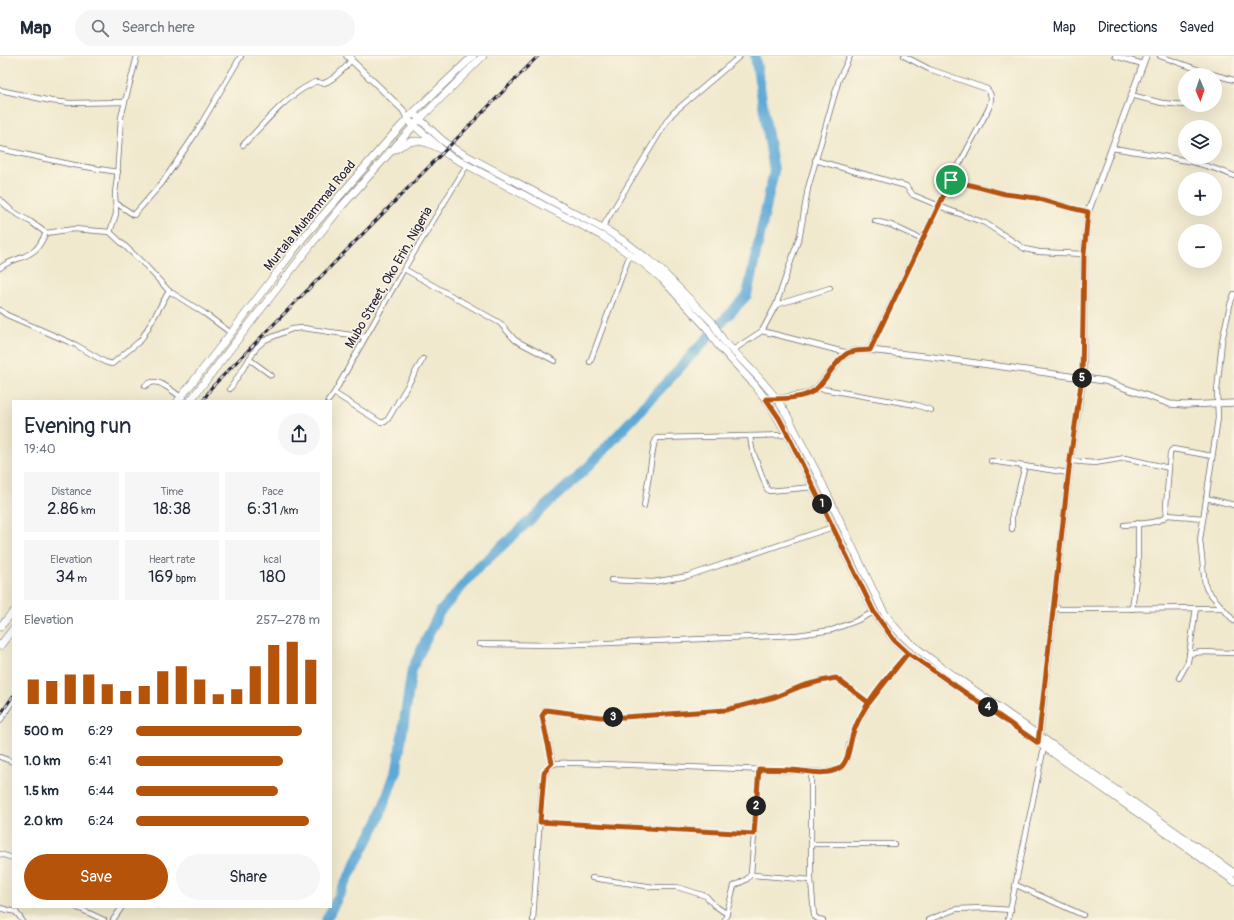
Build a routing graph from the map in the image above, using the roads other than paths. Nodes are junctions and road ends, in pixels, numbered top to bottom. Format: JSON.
{"nodes":[{"id":1,"x":137,"y":56,"type":"edge"},
{"id":2,"x":241,"y":56,"type":"edge"},
{"id":3,"x":473,"y":56,"type":"edge"},
{"id":4,"x":483,"y":56,"type":"edge"},
{"id":5,"x":740,"y":56,"type":"edge"},
{"id":6,"x":850,"y":56,"type":"edge"},
{"id":7,"x":904,"y":56,"type":"edge"},
{"id":8,"x":1115,"y":56,"type":"edge"},
{"id":9,"x":1146,"y":56,"type":"edge"},
{"id":10,"x":1160,"y":56,"type":"edge"},
{"id":11,"x":350,"y":57,"type":"edge"},
{"id":12,"x":1142,"y":64,"type":"junction"},
{"id":13,"x":1234,"y":80,"type":"edge"},
{"id":14,"x":0,"y":90,"type":"edge"},
{"id":15,"x":1131,"y":95,"type":"junction"},
{"id":16,"x":124,"y":102,"type":"junction"},
{"id":17,"x":1178,"y":104,"type":"edge"},
{"id":18,"x":403,"y":110,"type":"junction"},
{"id":19,"x":414,"y":113,"type":"junction"},
{"id":20,"x":420,"y":119,"type":"junction"},
{"id":21,"x":408,"y":120,"type":"junction"},
{"id":22,"x":414,"y":125,"type":"junction"},
{"id":23,"x":243,"y":145,"type":"dead end"},
{"id":24,"x":439,"y":148,"type":"junction"},
{"id":25,"x":1112,"y":148,"type":"junction"},
{"id":26,"x":0,"y":149,"type":"edge"},
{"id":27,"x":386,"y":156,"type":"junction"},
{"id":28,"x":815,"y":160,"type":"junction"},
{"id":29,"x":467,"y":165,"type":"junction"},
{"id":30,"x":118,"y":172,"type":"junction"},
{"id":31,"x":1234,"y":176,"type":"edge"},
{"id":32,"x":951,"y":180,"type":"junction"},
{"id":33,"x":0,"y":200,"type":"edge"},
{"id":34,"x":116,"y":202,"type":"junction"},
{"id":35,"x":940,"y":206,"type":"junction"},
{"id":36,"x":1088,"y":212,"type":"junction"},
{"id":37,"x":875,"y":221,"type":"dead end"},
{"id":38,"x":602,"y":228,"type":"junction"},
{"id":39,"x":110,"y":232,"type":"junction"},
{"id":40,"x":46,"y":233,"type":"junction"},
{"id":41,"x":923,"y":240,"type":"junction"},
{"id":42,"x":630,"y":254,"type":"junction"},
{"id":43,"x":1084,"y":254,"type":"junction"},
{"id":44,"x":0,"y":268,"type":"edge"},
{"id":45,"x":404,"y":269,"type":"junction"},
{"id":46,"x":830,"y":288,"type":"dead end"},
{"id":47,"x":169,"y":291,"type":"junction"},
{"id":48,"x":1234,"y":294,"type":"edge"},
{"id":49,"x":776,"y":305,"type":"junction"},
{"id":50,"x":0,"y":310,"type":"edge"},
{"id":51,"x":709,"y":325,"type":"junction"},
{"id":52,"x":762,"y":331,"type":"junction"},
{"id":53,"x":231,"y":333,"type":"junction"},
{"id":54,"x":365,"y":337,"type":"junction"},
{"id":55,"x":720,"y":342,"type":"junction"},
{"id":56,"x":733,"y":350,"type":"junction"},
{"id":57,"x":870,"y":350,"type":"junction"},
{"id":58,"x":848,"y":353,"type":"junction"},
{"id":59,"x":249,"y":359,"type":"junction"},
{"id":60,"x":424,"y":359,"type":"dead end"},
{"id":61,"x":555,"y":361,"type":"dead end"},
{"id":62,"x":590,"y":362,"type":"dead end"},
{"id":63,"x":271,"y":375,"type":"dead end"},
{"id":64,"x":1082,"y":377,"type":"junction"},
{"id":65,"x":145,"y":386,"type":"dead end"},
{"id":66,"x":817,"y":388,"type":"junction"},
{"id":67,"x":230,"y":390,"type":"dead end"},
{"id":68,"x":334,"y":393,"type":"junction"},
{"id":69,"x":179,"y":399,"type":"edge"},
{"id":70,"x":766,"y":399,"type":"junction"},
{"id":71,"x":777,"y":399,"type":"junction"},
{"id":72,"x":191,"y":400,"type":"edge"},
{"id":73,"x":329,"y":400,"type":"edge"},
{"id":74,"x":1234,"y":403,"type":"edge"},
{"id":75,"x":1217,"y":404,"type":"junction"},
{"id":76,"x":931,"y":410,"type":"dead end"},
{"id":77,"x":788,"y":435,"type":"junction"},
{"id":78,"x":750,"y":436,"type":"junction"},
{"id":79,"x":1212,"y":456,"type":"junction"},
{"id":80,"x":1070,"y":460,"type":"junction"},
{"id":81,"x":991,"y":461,"type":"dead end"},
{"id":82,"x":1025,"y":466,"type":"junction"},
{"id":83,"x":1169,"y":468,"type":"junction"},
{"id":84,"x":1069,"y":473,"type":"junction"},
{"id":85,"x":814,"y":487,"type":"junction"},
{"id":86,"x":1206,"y":498,"type":"junction"},
{"id":87,"x":1234,"y":505,"type":"edge"},
{"id":88,"x":644,"y":506,"type":"dead end"},
{"id":89,"x":1167,"y":515,"type":"junction"},
{"id":90,"x":1203,"y":518,"type":"junction"},
{"id":91,"x":1138,"y":523,"type":"junction"},
{"id":92,"x":1124,"y":525,"type":"dead end"},
{"id":93,"x":834,"y":527,"type":"junction"},
{"id":94,"x":1012,"y":529,"type":"dead end"},
{"id":95,"x":611,"y":580,"type":"dead end"},
{"id":96,"x":1054,"y":608,"type":"junction"},
{"id":97,"x":1196,"y":608,"type":"junction"},
{"id":98,"x":1222,"y":608,"type":"junction"},
{"id":99,"x":1132,"y":609,"type":"junction"},
{"id":100,"x":874,"y":612,"type":"junction"},
{"id":101,"x":12,"y":613,"type":"edge"},
{"id":102,"x":1234,"y":621,"type":"edge"},
{"id":103,"x":0,"y":627,"type":"edge"},
{"id":104,"x":12,"y":631,"type":"edge"},
{"id":105,"x":479,"y":644,"type":"dead end"},
{"id":106,"x":0,"y":646,"type":"edge"},
{"id":107,"x":908,"y":653,"type":"junction"},
{"id":108,"x":1234,"y":653,"type":"edge"},
{"id":109,"x":1189,"y":654,"type":"junction"},
{"id":110,"x":1179,"y":678,"type":"dead end"},
{"id":111,"x":12,"y":702,"type":"edge"},
{"id":112,"x":869,"y":703,"type":"junction"},
{"id":113,"x":0,"y":721,"type":"edge"},
{"id":114,"x":1039,"y":735,"type":"junction"},
{"id":115,"x":1041,"y":745,"type":"junction"},
{"id":116,"x":0,"y":757,"type":"edge"},
{"id":117,"x":12,"y":762,"type":"edge"},
{"id":118,"x":552,"y":763,"type":"junction"},
{"id":119,"x":759,"y":769,"type":"junction"},
{"id":120,"x":811,"y":772,"type":"junction"},
{"id":121,"x":540,"y":822,"type":"junction"},
{"id":122,"x":754,"y":834,"type":"junction"},
{"id":123,"x":811,"y":844,"type":"junction"},
{"id":124,"x":894,"y":844,"type":"dead end"},
{"id":125,"x":0,"y":854,"type":"edge"},
{"id":126,"x":12,"y":858,"type":"edge"},
{"id":127,"x":1234,"y":873,"type":"edge"},
{"id":128,"x":751,"y":874,"type":"junction"},
{"id":129,"x":592,"y":878,"type":"dead end"},
{"id":130,"x":811,"y":880,"type":"junction"},
{"id":131,"x":1234,"y":881,"type":"edge"},
{"id":132,"x":1016,"y":885,"type":"junction"},
{"id":133,"x":0,"y":908,"type":"edge"},
{"id":134,"x":78,"y":908,"type":"edge"},
{"id":135,"x":121,"y":908,"type":"edge"},
{"id":136,"x":1011,"y":910,"type":"junction"},
{"id":137,"x":727,"y":914,"type":"junction"},
{"id":138,"x":1083,"y":914,"type":"dead end"},
{"id":139,"x":22,"y":920,"type":"edge"},
{"id":140,"x":104,"y":920,"type":"edge"},
{"id":141,"x":113,"y":920,"type":"edge"},
{"id":142,"x":533,"y":920,"type":"edge"},
{"id":143,"x":725,"y":920,"type":"edge"},
{"id":144,"x":823,"y":920,"type":"edge"},
{"id":145,"x":928,"y":920,"type":"edge"},
{"id":146,"x":1008,"y":920,"type":"edge"}],
"edges":[{"from":1,"to":16,"type":"street"},
{"from":2,"to":34,"type":"street"},
{"from":3,"to":19,"type":"main road","name":"Murtala Muhammad Road"},
{"from":4,"to":20,"type":"main road","name":"Murtala Muhammad Road"},
{"from":5,"to":38,"type":"street"},
{"from":6,"to":28,"type":"street"},
{"from":7,"to":32,"type":"street"},
{"from":8,"to":12,"type":"street"},
{"from":9,"to":12,"type":"street"},
{"from":10,"to":13,"type":"street"},
{"from":11,"to":18,"type":"street"},
{"from":11,"to":23,"type":"street"},
{"from":12,"to":15,"type":"street"},
{"from":14,"to":16,"type":"street"},
{"from":15,"to":17,"type":"street"},
{"from":15,"to":25,"type":"street"},
{"from":16,"to":30,"type":"street"},
{"from":18,"to":19,"type":"street"},
{"from":18,"to":21,"type":"street"},
{"from":19,"to":20,"type":"main road"},
{"from":19,"to":21,"type":"main road","name":"Murtala Muhammad Road"},
{"from":20,"to":22,"type":"main road","name":"Murtala Muhammad Road"},
{"from":20,"to":38,"type":"main road"},
{"from":21,"to":22,"type":"main road"},
{"from":21,"to":53,"type":"main road","name":"Murtala Muhammad Road"},
{"from":22,"to":24,"type":"main road"},
{"from":22,"to":27,"type":"main road","name":"Murtala Muhammad Road"},
{"from":24,"to":27,"type":"main road"},
{"from":24,"to":29,"type":"main road"},
{"from":25,"to":31,"type":"street"},
{"from":25,"to":36,"type":"street"},
{"from":26,"to":30,"type":"street"},
{"from":27,"to":72,"type":"main road","name":"Murtala Muhammad Road"},
{"from":28,"to":35,"type":"street"},
{"from":28,"to":49,"type":"street"},
{"from":29,"to":42,"type":"main road"},
{"from":29,"to":45,"type":"street","name":"Mubo Street, Oko Erin, Nigeria"},
{"from":30,"to":34,"type":"street"},
{"from":32,"to":35,"type":"street"},
{"from":32,"to":36,"type":"street"},
{"from":33,"to":40,"type":"street"},
{"from":34,"to":39,"type":"street"},
{"from":35,"to":41,"type":"street"},
{"from":35,"to":43,"type":"street"},
{"from":36,"to":43,"type":"street"},
{"from":37,"to":41,"type":"street"},
{"from":38,"to":51,"type":"main road"},
{"from":39,"to":40,"type":"street"},
{"from":39,"to":47,"type":"street"},
{"from":40,"to":44,"type":"street"},
{"from":41,"to":57,"type":"street"},
{"from":42,"to":51,"type":"main road"},
{"from":42,"to":62,"type":"street"},
{"from":43,"to":64,"type":"street"},
{"from":45,"to":54,"type":"street","name":"Mubo Street, Oko Erin, Nigeria"},
{"from":45,"to":61,"type":"street"},
{"from":46,"to":49,"type":"street"},
{"from":47,"to":50,"type":"street"},
{"from":47,"to":53,"type":"street"},
{"from":48,"to":75,"type":"street"},
{"from":49,"to":52,"type":"street"},
{"from":51,"to":55,"type":"main road"},
{"from":52,"to":56,"type":"street"},
{"from":52,"to":58,"type":"street"},
{"from":53,"to":69,"type":"main road","name":"Murtala Muhammad Road"},
{"from":54,"to":59,"type":"street"},
{"from":54,"to":68,"type":"street","name":"Mubo Street, Oko Erin, Nigeria"},
{"from":55,"to":56,"type":"main road"},
{"from":55,"to":70,"type":"main road"},
{"from":56,"to":71,"type":"main road"},
{"from":57,"to":58,"type":"street"},
{"from":57,"to":64,"type":"street"},
{"from":58,"to":66,"type":"street"},
{"from":59,"to":63,"type":"street"},
{"from":59,"to":67,"type":"street"},
{"from":60,"to":68,"type":"street"},
{"from":64,"to":75,"type":"street"},
{"from":64,"to":80,"type":"street"},
{"from":65,"to":69,"type":"street"},
{"from":66,"to":71,"type":"street"},
{"from":66,"to":76,"type":"street"},
{"from":68,"to":73,"type":"street","name":"Mubo Street, Oko Erin, Nigeria"},
{"from":70,"to":71,"type":"street"},
{"from":70,"to":77,"type":"main road"},
{"from":71,"to":114,"type":"main road"},
{"from":74,"to":75,"type":"street"},
{"from":75,"to":79,"type":"street"},
{"from":77,"to":78,"type":"street"},
{"from":77,"to":85,"type":"main road"},
{"from":78,"to":85,"type":"street"},
{"from":78,"to":88,"type":"street"},
{"from":79,"to":83,"type":"street"},
{"from":79,"to":86,"type":"street"},
{"from":80,"to":83,"type":"street"},
{"from":80,"to":84,"type":"street"},
{"from":81,"to":82,"type":"street"},
{"from":82,"to":84,"type":"street"},
{"from":82,"to":94,"type":"street"},
{"from":83,"to":89,"type":"street"},
{"from":84,"to":96,"type":"street"},
{"from":85,"to":93,"type":"main road"},
{"from":86,"to":87,"type":"street"},
{"from":86,"to":90,"type":"street"},
{"from":89,"to":90,"type":"street"},
{"from":89,"to":91,"type":"street"},
{"from":90,"to":98,"type":"street"},
{"from":91,"to":92,"type":"street"},
{"from":91,"to":99,"type":"street"},
{"from":93,"to":95,"type":"street"},
{"from":93,"to":100,"type":"main road"},
{"from":96,"to":99,"type":"street"},
{"from":96,"to":114,"type":"street"},
{"from":97,"to":98,"type":"street"},
{"from":97,"to":99,"type":"street"},
{"from":97,"to":109,"type":"street"},
{"from":98,"to":102,"type":"street"},
{"from":100,"to":105,"type":"street"},
{"from":100,"to":107,"type":"main road"},
{"from":101,"to":103,"type":"main road"},
{"from":104,"to":106,"type":"main road"},
{"from":107,"to":112,"type":"street"},
{"from":107,"to":115,"type":"main road"},
{"from":108,"to":109,"type":"street"},
{"from":109,"to":110,"type":"street"},
{"from":111,"to":113,"type":"street"},
{"from":112,"to":118,"type":"street"},
{"from":112,"to":120,"type":"street"},
{"from":114,"to":115,"type":"street"},
{"from":114,"to":127,"type":"main road"},
{"from":115,"to":131,"type":"main road"},
{"from":115,"to":132,"type":"street"},
{"from":116,"to":117,"type":"street"},
{"from":118,"to":119,"type":"street"},
{"from":118,"to":121,"type":"street"},
{"from":119,"to":120,"type":"street"},
{"from":119,"to":122,"type":"street"},
{"from":120,"to":123,"type":"street"},
{"from":121,"to":122,"type":"street"},
{"from":121,"to":142,"type":"street"},
{"from":122,"to":128,"type":"street"},
{"from":123,"to":124,"type":"street"},
{"from":123,"to":130,"type":"street"},
{"from":125,"to":126,"type":"street"},
{"from":128,"to":130,"type":"street"},
{"from":128,"to":137,"type":"street"},
{"from":129,"to":137,"type":"street"},
{"from":130,"to":144,"type":"street"},
{"from":132,"to":136,"type":"street"},
{"from":132,"to":138,"type":"street"},
{"from":133,"to":139,"type":"street"},
{"from":134,"to":140,"type":"street"},
{"from":135,"to":141,"type":"street"},
{"from":136,"to":145,"type":"street"},
{"from":136,"to":146,"type":"street"},
{"from":137,"to":143,"type":"street"}]}
